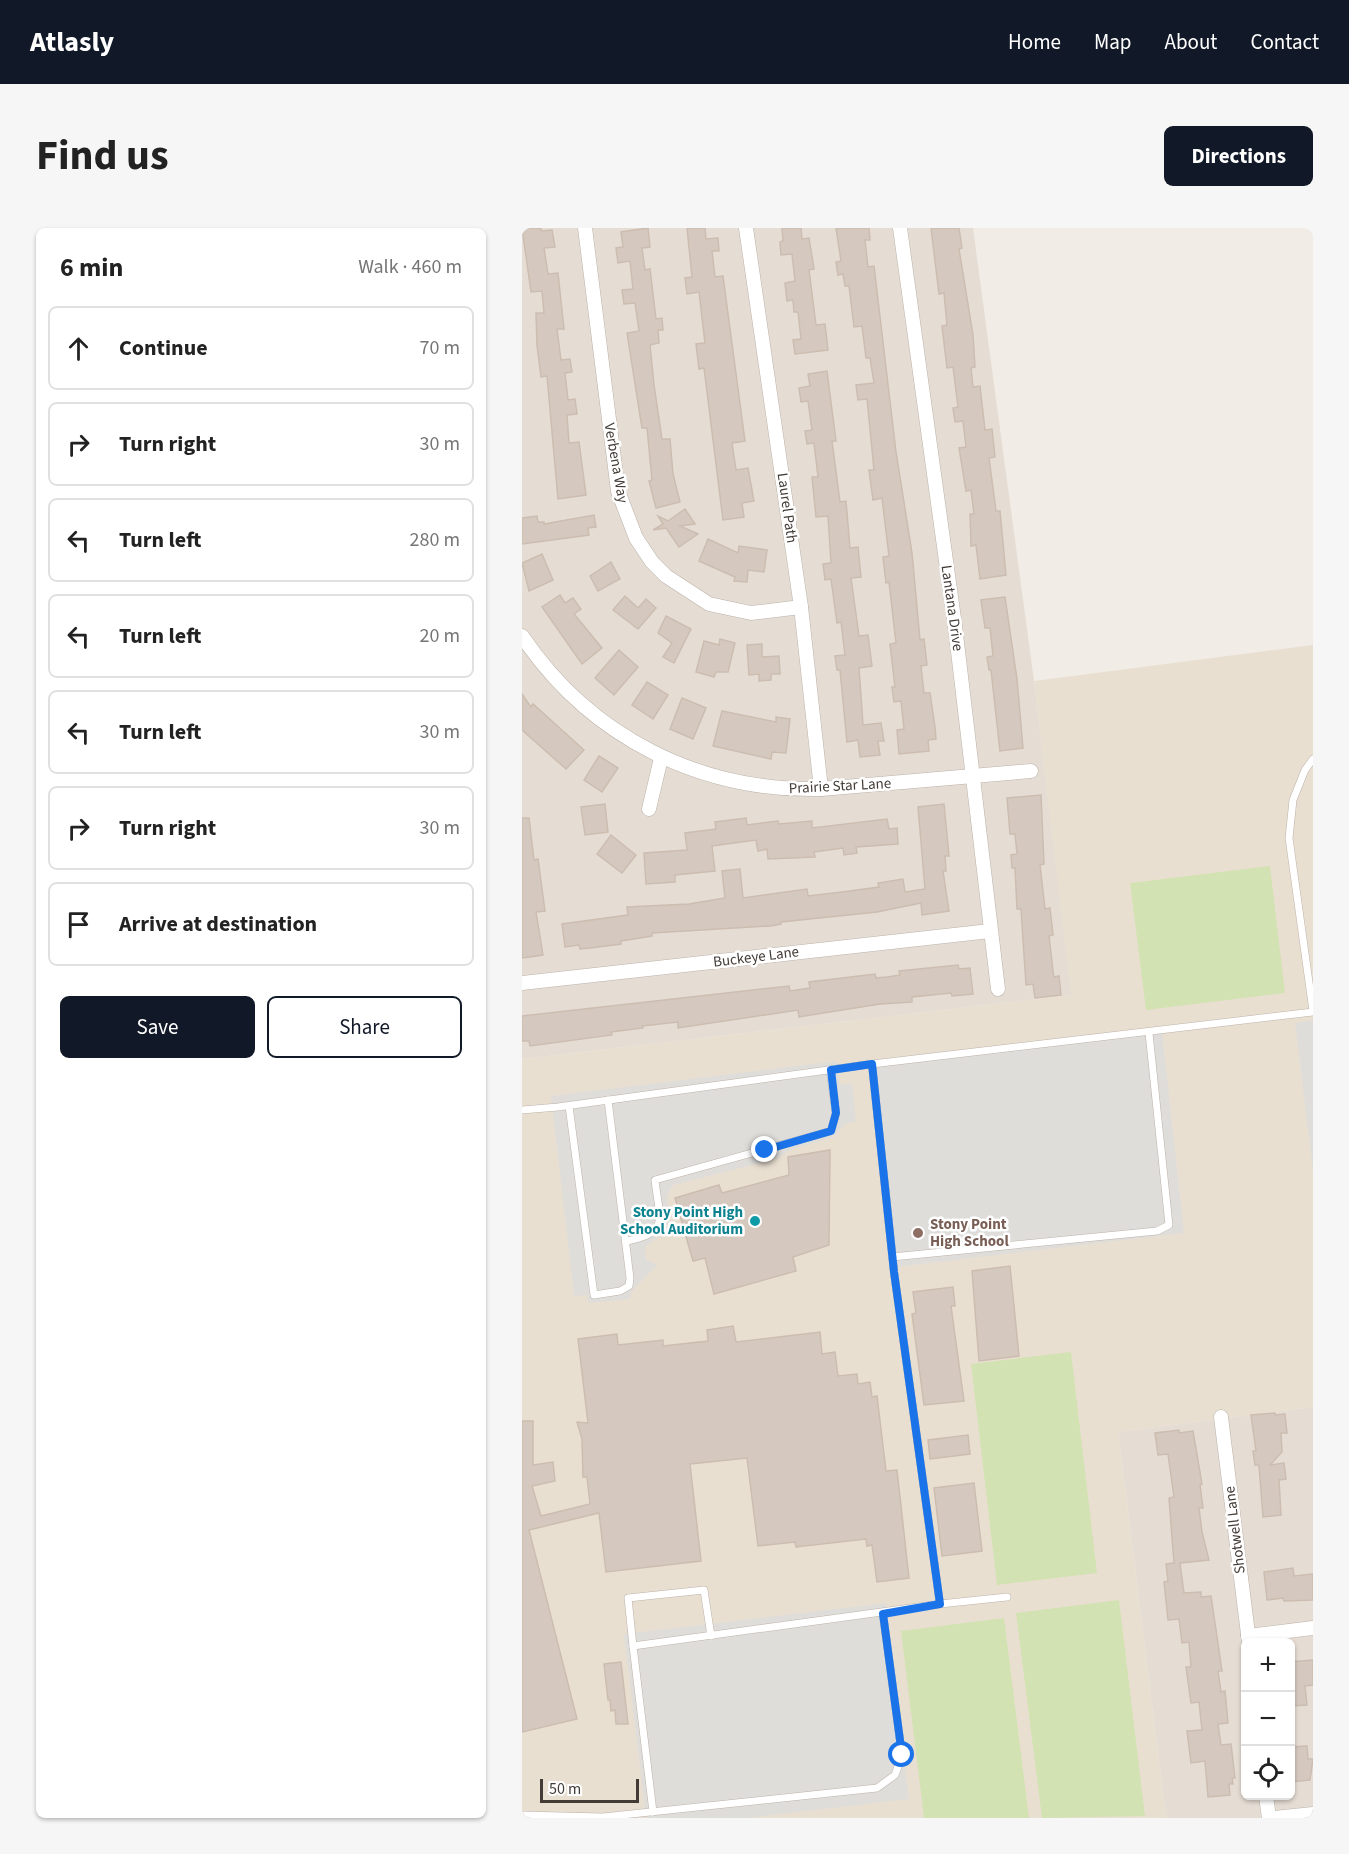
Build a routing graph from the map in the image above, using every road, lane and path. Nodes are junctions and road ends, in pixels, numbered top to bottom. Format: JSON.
{"nodes":[{"id":1,"x":585,"y":228,"type":"edge"},
{"id":2,"x":746,"y":228,"type":"edge"},
{"id":3,"x":900,"y":228,"type":"edge"},
{"id":4,"x":801,"y":607,"type":"junction"},
{"id":5,"x":522,"y":636,"type":"edge"},
{"id":6,"x":661,"y":758,"type":"junction"},
{"id":7,"x":1313,"y":759,"type":"edge"},
{"id":8,"x":1031,"y":771,"type":"dead end"},
{"id":9,"x":973,"y":776,"type":"junction"},
{"id":10,"x":821,"y":789,"type":"junction"},
{"id":11,"x":649,"y":809,"type":"dead end"},
{"id":12,"x":990,"y":931,"type":"junction"},
{"id":13,"x":522,"y":983,"type":"edge"},
{"id":14,"x":998,"y":989,"type":"dead end"},
{"id":15,"x":1313,"y":1012,"type":"edge"},
{"id":16,"x":1149,"y":1033,"type":"junction"},
{"id":17,"x":872,"y":1064,"type":"junction"},
{"id":18,"x":831,"y":1070,"type":"junction"},
{"id":19,"x":608,"y":1100,"type":"junction"},
{"id":20,"x":569,"y":1106,"type":"junction"},
{"id":21,"x":522,"y":1110,"type":"edge"},
{"id":22,"x":627,"y":1241,"type":"junction"},
{"id":23,"x":892,"y":1257,"type":"junction"},
{"id":24,"x":1221,"y":1417,"type":"dead end"},
{"id":25,"x":1007,"y":1597,"type":"dead end"},
{"id":26,"x":940,"y":1604,"type":"junction"},
{"id":27,"x":883,"y":1614,"type":"junction"},
{"id":28,"x":1313,"y":1628,"type":"edge"},
{"id":29,"x":711,"y":1636,"type":"junction"},
{"id":30,"x":1248,"y":1638,"type":"edge"},
{"id":31,"x":1254,"y":1638,"type":"edge"},
{"id":32,"x":633,"y":1646,"type":"junction"},
{"id":33,"x":1267,"y":1800,"type":"edge"},
{"id":34,"x":653,"y":1812,"type":"junction"},
{"id":35,"x":1313,"y":1814,"type":"edge"},
{"id":36,"x":522,"y":1815,"type":"edge"},
{"id":37,"x":1269,"y":1818,"type":"edge"},
{"id":38,"x":1274,"y":1818,"type":"edge"}],
"edges":[{"from":1,"to":4,"type":"street","name":"Verbena Way"},
{"from":2,"to":4,"type":"street","name":"Laurel Path"},
{"from":3,"to":9,"type":"street","name":"Lantana Drive"},
{"from":4,"to":10,"type":"street","name":"Laurel Path"},
{"from":5,"to":6,"type":"street","name":"Prairie Star Lane"},
{"from":6,"to":10,"type":"street","name":"Prairie Star Lane"},
{"from":6,"to":11,"type":"street"},
{"from":7,"to":15,"type":"lane"},
{"from":8,"to":9,"type":"street","name":"Prairie Star Lane"},
{"from":9,"to":10,"type":"street","name":"Prairie Star Lane"},
{"from":9,"to":12,"type":"street","name":"Lantana Drive"},
{"from":12,"to":13,"type":"street","name":"Buckeye Lane"},
{"from":12,"to":14,"type":"street","name":"Lantana Drive"},
{"from":15,"to":16,"type":"lane"},
{"from":16,"to":17,"type":"lane"},
{"from":16,"to":23,"type":"lane"},
{"from":17,"to":18,"type":"lane"},
{"from":17,"to":23,"type":"lane"},
{"from":18,"to":19,"type":"lane"},
{"from":18,"to":22,"type":"lane"},
{"from":19,"to":20,"type":"lane"},
{"from":19,"to":22,"type":"lane"},
{"from":20,"to":21,"type":"lane"},
{"from":20,"to":22,"type":"lane"},
{"from":23,"to":26,"type":"lane"},
{"from":24,"to":30,"type":"street","name":"Shotwell Lane"},
{"from":25,"to":26,"type":"lane"},
{"from":26,"to":27,"type":"lane"},
{"from":27,"to":29,"type":"lane"},
{"from":27,"to":34,"type":"lane"},
{"from":28,"to":31,"type":"street"},
{"from":29,"to":32,"type":"lane"},
{"from":29,"to":32,"type":"lane"},
{"from":32,"to":34,"type":"lane"},
{"from":33,"to":37,"type":"street"},
{"from":34,"to":36,"type":"lane"},
{"from":35,"to":38,"type":"street"}]}
